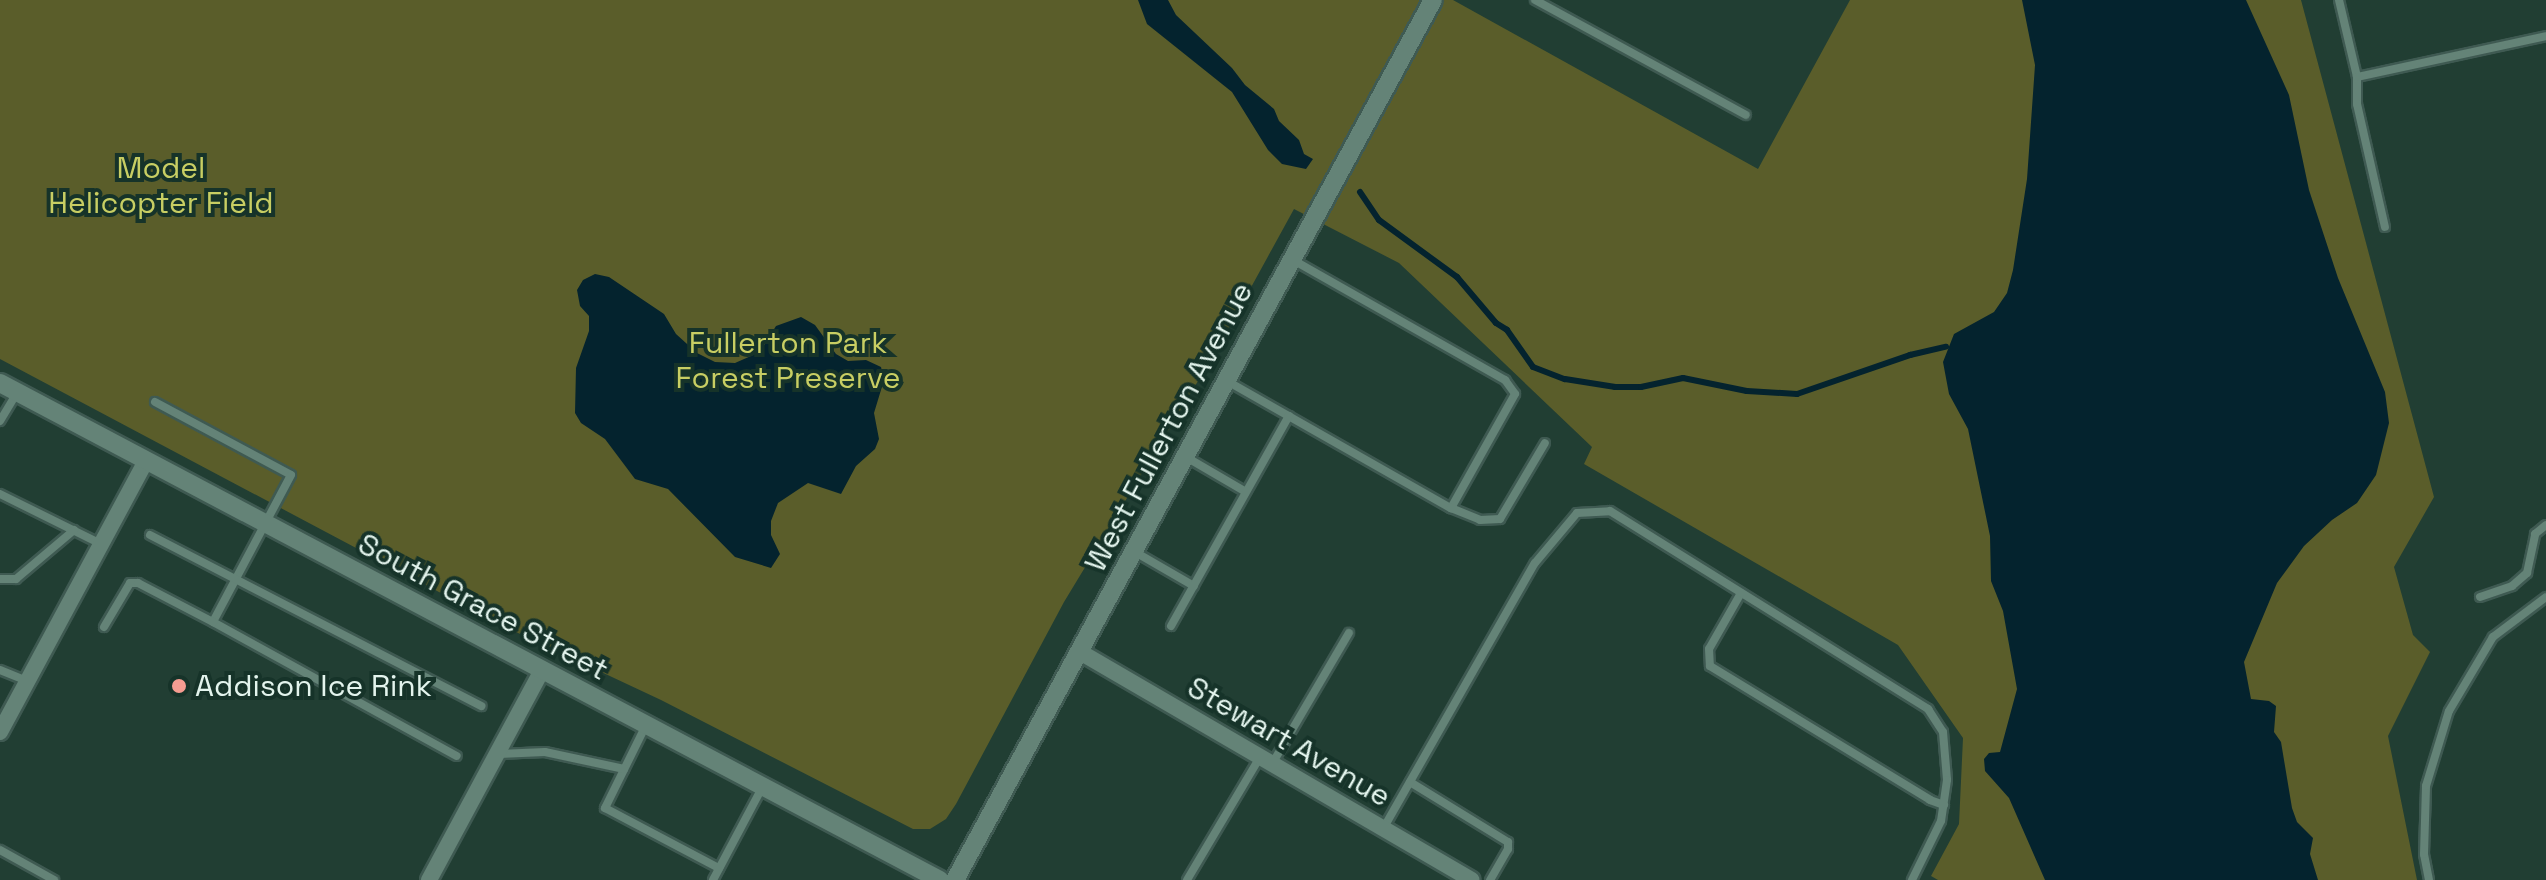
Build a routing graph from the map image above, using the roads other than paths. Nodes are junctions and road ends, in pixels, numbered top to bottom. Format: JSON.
{"nodes":[{"id":1,"x":1433,"y":0,"type":"edge"},
{"id":2,"x":1535,"y":0,"type":"edge"},
{"id":3,"x":2339,"y":0,"type":"edge"},
{"id":4,"x":2546,"y":36,"type":"edge"},
{"id":5,"x":2357,"y":77,"type":"junction"},
{"id":6,"x":1746,"y":115,"type":"dead end"},
{"id":7,"x":2385,"y":227,"type":"dead end"},
{"id":8,"x":1291,"y":259,"type":"junction"},
{"id":9,"x":1226,"y":381,"type":"junction"},
{"id":10,"x":0,"y":383,"type":"edge"},
{"id":11,"x":17,"y":392,"type":"junction"},
{"id":12,"x":155,"y":402,"type":"dead end"},
{"id":13,"x":1289,"y":416,"type":"junction"},
{"id":14,"x":0,"y":421,"type":"edge"},
{"id":15,"x":1545,"y":443,"type":"dead end"},
{"id":16,"x":1185,"y":457,"type":"junction"},
{"id":17,"x":146,"y":461,"type":"junction"},
{"id":18,"x":1246,"y":492,"type":"junction"},
{"id":19,"x":0,"y":494,"type":"edge"},
{"id":20,"x":1451,"y":508,"type":"junction"},
{"id":21,"x":265,"y":524,"type":"junction"},
{"id":22,"x":2546,"y":525,"type":"edge"},
{"id":23,"x":74,"y":530,"type":"junction"},
{"id":24,"x":150,"y":535,"type":"dead end"},
{"id":25,"x":101,"y":544,"type":"junction"},
{"id":26,"x":1134,"y":552,"type":"junction"},
{"id":27,"x":0,"y":579,"type":"edge"},
{"id":28,"x":235,"y":580,"type":"junction"},
{"id":29,"x":1194,"y":586,"type":"junction"},
{"id":30,"x":1741,"y":593,"type":"junction"},
{"id":31,"x":2480,"y":597,"type":"dead end"},
{"id":32,"x":2546,"y":597,"type":"edge"},
{"id":33,"x":213,"y":622,"type":"junction"},
{"id":34,"x":1171,"y":626,"type":"dead end"},
{"id":35,"x":104,"y":627,"type":"dead end"},
{"id":36,"x":1349,"y":633,"type":"dead end"},
{"id":37,"x":1080,"y":652,"type":"junction"},
{"id":38,"x":0,"y":670,"type":"edge"},
{"id":39,"x":542,"y":670,"type":"junction"},
{"id":40,"x":27,"y":681,"type":"junction"},
{"id":41,"x":481,"y":706,"type":"dead end"},
{"id":42,"x":647,"y":723,"type":"junction"},
{"id":43,"x":0,"y":732,"type":"edge"},
{"id":44,"x":497,"y":754,"type":"junction"},
{"id":45,"x":457,"y":756,"type":"dead end"},
{"id":46,"x":1266,"y":761,"type":"junction"},
{"id":47,"x":624,"y":769,"type":"junction"},
{"id":48,"x":1410,"y":782,"type":"junction"},
{"id":49,"x":763,"y":785,"type":"junction"},
{"id":50,"x":1944,"y":805,"type":"junction"},
{"id":51,"x":1383,"y":829,"type":"junction"},
{"id":52,"x":0,"y":850,"type":"edge"},
{"id":53,"x":719,"y":868,"type":"junction"},
{"id":54,"x":54,"y":880,"type":"edge"},
{"id":55,"x":429,"y":880,"type":"edge"},
{"id":56,"x":713,"y":880,"type":"edge"},
{"id":57,"x":940,"y":880,"type":"edge"},
{"id":58,"x":955,"y":880,"type":"edge"},
{"id":59,"x":1187,"y":880,"type":"edge"},
{"id":60,"x":1471,"y":880,"type":"edge"},
{"id":61,"x":1490,"y":880,"type":"edge"},
{"id":62,"x":1912,"y":880,"type":"edge"},
{"id":63,"x":2429,"y":880,"type":"edge"}],
"edges":[{"from":1,"to":8,"type":"street","name":"West Fullerton Avenue"},
{"from":2,"to":6,"type":"lane"},
{"from":3,"to":5,"type":"lane"},
{"from":4,"to":5,"type":"lane"},
{"from":5,"to":7,"type":"lane"},
{"from":8,"to":9,"type":"street","name":"West Fullerton Avenue"},
{"from":8,"to":20,"type":"lane"},
{"from":9,"to":13,"type":"lane"},
{"from":9,"to":16,"type":"street","name":"West Fullerton Avenue"},
{"from":10,"to":11,"type":"street","name":"South Grace Street"},
{"from":11,"to":14,"type":"lane"},
{"from":11,"to":17,"type":"street","name":"South Grace Street"},
{"from":12,"to":21,"type":"lane"},
{"from":13,"to":18,"type":"lane"},
{"from":13,"to":20,"type":"lane"},
{"from":15,"to":20,"type":"lane"},
{"from":16,"to":18,"type":"lane"},
{"from":16,"to":26,"type":"street","name":"West Fullerton Avenue"},
{"from":17,"to":21,"type":"street","name":"South Grace Street"},
{"from":17,"to":25,"type":"street"},
{"from":18,"to":29,"type":"lane"},
{"from":19,"to":23,"type":"lane"},
{"from":21,"to":28,"type":"lane"},
{"from":21,"to":39,"type":"street","name":"South Grace Street"},
{"from":22,"to":31,"type":"lane"},
{"from":23,"to":25,"type":"lane"},
{"from":23,"to":27,"type":"lane"},
{"from":24,"to":28,"type":"lane"},
{"from":25,"to":40,"type":"street"},
{"from":26,"to":29,"type":"lane"},
{"from":26,"to":37,"type":"street","name":"West Fullerton Avenue"},
{"from":28,"to":33,"type":"lane"},
{"from":28,"to":41,"type":"lane"},
{"from":29,"to":34,"type":"lane"},
{"from":30,"to":48,"type":"lane"},
{"from":30,"to":50,"type":"lane"},
{"from":30,"to":50,"type":"lane"},
{"from":32,"to":63,"type":"lane"},
{"from":33,"to":35,"type":"lane"},
{"from":33,"to":45,"type":"lane"},
{"from":36,"to":46,"type":"lane"},
{"from":37,"to":46,"type":"street","name":"Stewart Avenue"},
{"from":37,"to":58,"type":"street","name":"West Fullerton Avenue"},
{"from":38,"to":40,"type":"lane"},
{"from":39,"to":42,"type":"street","name":"South Grace Street"},
{"from":39,"to":44,"type":"street"},
{"from":40,"to":43,"type":"street"},
{"from":42,"to":47,"type":"lane"},
{"from":42,"to":49,"type":"street","name":"South Grace Street"},
{"from":44,"to":47,"type":"lane"},
{"from":44,"to":55,"type":"street"},
{"from":46,"to":51,"type":"street","name":"Stewart Avenue"},
{"from":46,"to":59,"type":"lane"},
{"from":47,"to":53,"type":"lane"},
{"from":48,"to":51,"type":"lane"},
{"from":48,"to":61,"type":"lane"},
{"from":49,"to":53,"type":"lane"},
{"from":49,"to":57,"type":"street","name":"South Grace Street"},
{"from":50,"to":62,"type":"lane"},
{"from":51,"to":60,"type":"street","name":"Stewart Avenue"},
{"from":52,"to":54,"type":"lane"},
{"from":53,"to":56,"type":"lane"}]}
